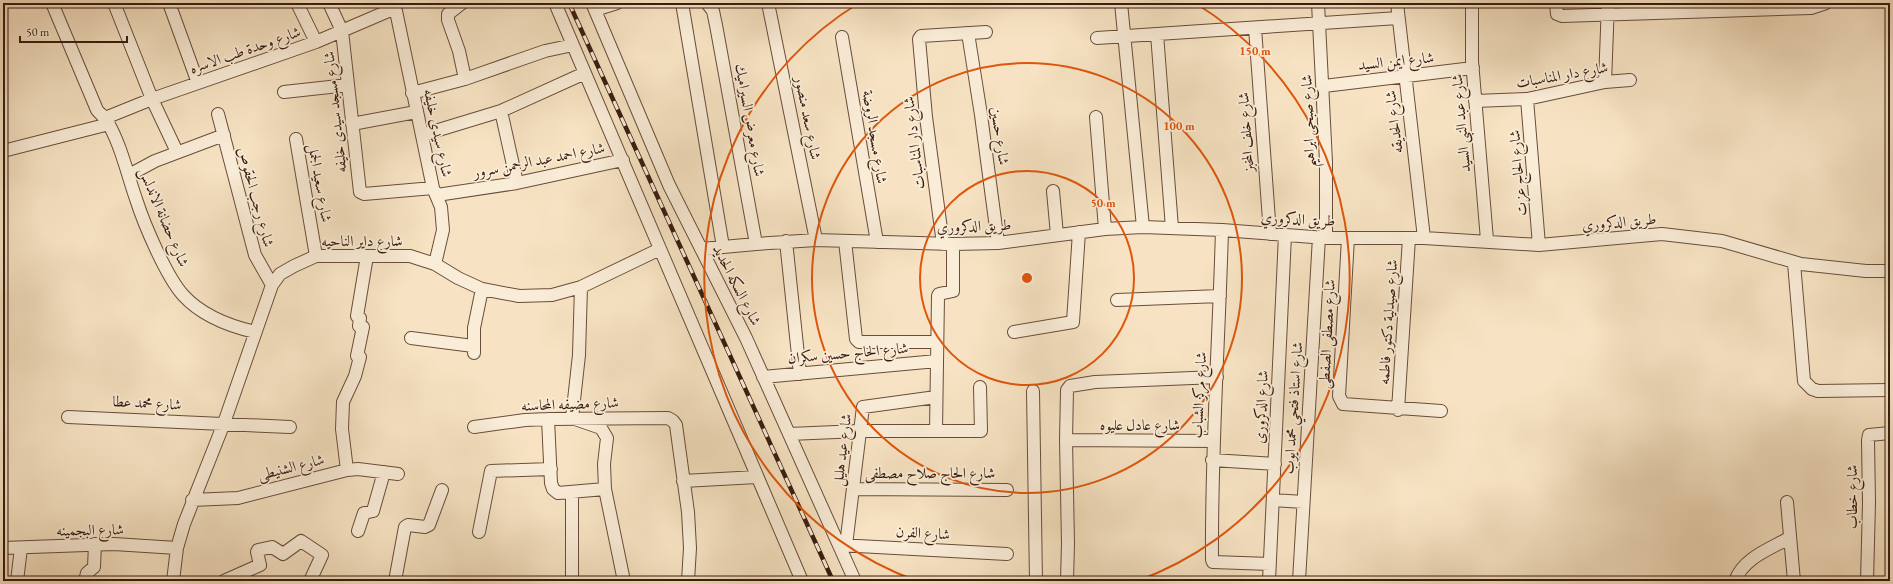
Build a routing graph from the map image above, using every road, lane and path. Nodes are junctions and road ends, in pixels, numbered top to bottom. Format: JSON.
{"nodes":[{"id":1,"x":52,"y":3,"type":"edge"},
{"id":2,"x":114,"y":3,"type":"edge"},
{"id":3,"x":169,"y":3,"type":"edge"},
{"id":4,"x":297,"y":3,"type":"edge"},
{"id":5,"x":329,"y":3,"type":"edge"},
{"id":6,"x":462,"y":3,"type":"edge"},
{"id":7,"x":555,"y":3,"type":"edge"},
{"id":8,"x":618,"y":3,"type":"edge"},
{"id":9,"x":682,"y":3,"type":"edge"},
{"id":10,"x":707,"y":3,"type":"edge"},
{"id":11,"x":768,"y":3,"type":"edge"},
{"id":12,"x":1121,"y":3,"type":"edge"},
{"id":13,"x":1318,"y":3,"type":"edge"},
{"id":14,"x":1397,"y":3,"type":"edge"},
{"id":15,"x":1472,"y":3,"type":"edge"},
{"id":16,"x":1826,"y":3,"type":"edge"},
{"id":17,"x":392,"y":6,"type":"edge"},
{"id":18,"x":594,"y":6,"type":"edge"},
{"id":19,"x":1730,"y":6,"type":"edge"},
{"id":20,"x":1556,"y":7,"type":"edge"},
{"id":21,"x":1608,"y":9,"type":"edge"},
{"id":22,"x":1398,"y":18,"type":"junction"},
{"id":23,"x":1318,"y":23,"type":"junction"},
{"id":24,"x":1255,"y":28,"type":"junction"},
{"id":25,"x":342,"y":31,"type":"junction"},
{"id":26,"x":986,"y":32,"type":"dead end"},
{"id":27,"x":968,"y":33,"type":"junction"},
{"id":28,"x":1157,"y":34,"type":"junction"},
{"id":29,"x":1124,"y":36,"type":"junction"},
{"id":30,"x":842,"y":37,"type":"dead end"},
{"id":31,"x":1097,"y":38,"type":"dead end"},
{"id":32,"x":316,"y":42,"type":"junction"},
{"id":33,"x":573,"y":45,"type":"junction"},
{"id":34,"x":1473,"y":68,"type":"junction"},
{"id":35,"x":585,"y":73,"type":"junction"},
{"id":36,"x":1405,"y":77,"type":"junction"},
{"id":37,"x":464,"y":80,"type":"junction"},
{"id":38,"x":1630,"y":80,"type":"dead end"},
{"id":39,"x":1605,"y":82,"type":"junction"},
{"id":40,"x":198,"y":83,"type":"junction"},
{"id":41,"x":348,"y":85,"type":"junction"},
{"id":42,"x":1324,"y":86,"type":"junction"},
{"id":43,"x":284,"y":92,"type":"dead end"},
{"id":44,"x":412,"y":94,"type":"junction"},
{"id":45,"x":152,"y":99,"type":"junction"},
{"id":46,"x":1527,"y":99,"type":"junction"},
{"id":47,"x":1475,"y":101,"type":"junction"},
{"id":48,"x":501,"y":111,"type":"junction"},
{"id":49,"x":416,"y":112,"type":"junction"},
{"id":50,"x":218,"y":114,"type":"dead end"},
{"id":51,"x":1096,"y":117,"type":"dead end"},
{"id":52,"x":107,"y":121,"type":"junction"},
{"id":53,"x":352,"y":124,"type":"junction"},
{"id":54,"x":224,"y":135,"type":"junction"},
{"id":55,"x":422,"y":135,"type":"junction"},
{"id":56,"x":296,"y":139,"type":"dead end"},
{"id":57,"x":3,"y":151,"type":"edge"},
{"id":58,"x":177,"y":152,"type":"junction"},
{"id":59,"x":623,"y":160,"type":"junction"},
{"id":60,"x":129,"y":176,"type":"junction"},
{"id":61,"x":517,"y":182,"type":"junction"},
{"id":62,"x":359,"y":190,"type":"joint"},
{"id":63,"x":435,"y":192,"type":"junction"},
{"id":64,"x":1052,"y":192,"type":"dead end"},
{"id":65,"x":1143,"y":228,"type":"junction"},
{"id":66,"x":1172,"y":228,"type":"junction"},
{"id":67,"x":1105,"y":229,"type":"junction"},
{"id":68,"x":1222,"y":230,"type":"junction"},
{"id":69,"x":1079,"y":232,"type":"junction"},
{"id":70,"x":1270,"y":234,"type":"junction"},
{"id":71,"x":1057,"y":235,"type":"junction"},
{"id":72,"x":1285,"y":235,"type":"junction"},
{"id":73,"x":1322,"y":237,"type":"junction"},
{"id":74,"x":1348,"y":238,"type":"junction"},
{"id":75,"x":1409,"y":238,"type":"junction"},
{"id":76,"x":1424,"y":238,"type":"junction"},
{"id":77,"x":816,"y":240,"type":"junction"},
{"id":78,"x":1487,"y":240,"type":"junction"},
{"id":79,"x":786,"y":241,"type":"junction"},
{"id":80,"x":845,"y":241,"type":"junction"},
{"id":81,"x":877,"y":242,"type":"junction"},
{"id":82,"x":998,"y":243,"type":"junction"},
{"id":83,"x":756,"y":244,"type":"junction"},
{"id":84,"x":948,"y":244,"type":"junction"},
{"id":85,"x":1539,"y":245,"type":"junction"},
{"id":86,"x":723,"y":247,"type":"junction"},
{"id":87,"x":660,"y":249,"type":"junction"},
{"id":88,"x":701,"y":250,"type":"junction"},
{"id":89,"x":316,"y":256,"type":"junction"},
{"id":90,"x":368,"y":256,"type":"junction"},
{"id":91,"x":1794,"y":262,"type":"junction"},
{"id":92,"x":435,"y":264,"type":"junction"},
{"id":93,"x":1890,"y":271,"type":"edge"},
{"id":94,"x":272,"y":285,"type":"junction"},
{"id":95,"x":581,"y":287,"type":"junction"},
{"id":96,"x":482,"y":290,"type":"junction"},
{"id":97,"x":1220,"y":296,"type":"junction"},
{"id":98,"x":1117,"y":300,"type":"dead end"},
{"id":99,"x":255,"y":332,"type":"junction"},
{"id":100,"x":1014,"y":332,"type":"dead end"},
{"id":101,"x":411,"y":338,"type":"dead end"},
{"id":102,"x":937,"y":342,"type":"junction"},
{"id":103,"x":937,"y":361,"type":"junction"},
{"id":104,"x":800,"y":374,"type":"junction"},
{"id":105,"x":763,"y":377,"type":"junction"},
{"id":106,"x":1217,"y":377,"type":"junction"},
{"id":107,"x":980,"y":387,"type":"dead end"},
{"id":108,"x":1890,"y":390,"type":"edge"},
{"id":109,"x":1033,"y":391,"type":"dead end"},
{"id":110,"x":936,"y":397,"type":"junction"},
{"id":111,"x":1398,"y":410,"type":"junction"},
{"id":112,"x":1441,"y":411,"type":"dead end"},
{"id":113,"x":68,"y":417,"type":"dead end"},
{"id":114,"x":572,"y":418,"type":"junction"},
{"id":115,"x":548,"y":419,"type":"junction"},
{"id":116,"x":224,"y":423,"type":"junction"},
{"id":117,"x":290,"y":427,"type":"dead end"},
{"id":118,"x":474,"y":427,"type":"dead end"},
{"id":119,"x":936,"y":430,"type":"junction"},
{"id":120,"x":860,"y":431,"type":"junction"},
{"id":121,"x":1890,"y":433,"type":"edge"},
{"id":122,"x":789,"y":434,"type":"junction"},
{"id":123,"x":1066,"y":440,"type":"junction"},
{"id":124,"x":1213,"y":441,"type":"junction"},
{"id":125,"x":1212,"y":460,"type":"junction"},
{"id":126,"x":1275,"y":464,"type":"junction"},
{"id":127,"x":551,"y":469,"type":"junction"},
{"id":128,"x":347,"y":470,"type":"junction"},
{"id":129,"x":384,"y":472,"type":"junction"},
{"id":130,"x":398,"y":474,"type":"dead end"},
{"id":131,"x":757,"y":477,"type":"junction"},
{"id":132,"x":683,"y":481,"type":"junction"},
{"id":133,"x":605,"y":489,"type":"junction"},
{"id":134,"x":853,"y":489,"type":"junction"},
{"id":135,"x":442,"y":490,"type":"dead end"},
{"id":136,"x":1007,"y":490,"type":"dead end"},
{"id":137,"x":572,"y":492,"type":"junction"},
{"id":138,"x":192,"y":500,"type":"junction"},
{"id":139,"x":1273,"y":500,"type":"junction"},
{"id":140,"x":1303,"y":502,"type":"junction"},
{"id":141,"x":1787,"y":502,"type":"dead end"},
{"id":142,"x":358,"y":531,"type":"dead end"},
{"id":143,"x":479,"y":532,"type":"dead end"},
{"id":144,"x":1789,"y":538,"type":"junction"},
{"id":145,"x":95,"y":544,"type":"junction"},
{"id":146,"x":842,"y":545,"type":"junction"},
{"id":147,"x":3,"y":548,"type":"edge"},
{"id":148,"x":21,"y":548,"type":"junction"},
{"id":149,"x":177,"y":548,"type":"junction"},
{"id":150,"x":1008,"y":554,"type":"dead end"},
{"id":151,"x":1270,"y":564,"type":"junction"},
{"id":152,"x":17,"y":581,"type":"edge"},
{"id":153,"x":85,"y":581,"type":"edge"},
{"id":154,"x":174,"y":581,"type":"edge"},
{"id":155,"x":226,"y":581,"type":"edge"},
{"id":156,"x":310,"y":581,"type":"edge"},
{"id":157,"x":395,"y":581,"type":"edge"},
{"id":158,"x":572,"y":581,"type":"edge"},
{"id":159,"x":624,"y":581,"type":"edge"},
{"id":160,"x":688,"y":581,"type":"edge"},
{"id":161,"x":802,"y":581,"type":"edge"},
{"id":162,"x":855,"y":581,"type":"edge"},
{"id":163,"x":1036,"y":581,"type":"edge"},
{"id":164,"x":1067,"y":581,"type":"edge"},
{"id":165,"x":1270,"y":581,"type":"edge"},
{"id":166,"x":1299,"y":581,"type":"edge"},
{"id":167,"x":1736,"y":581,"type":"edge"},
{"id":168,"x":1794,"y":581,"type":"edge"},
{"id":169,"x":1867,"y":581,"type":"edge"}],
"edges":[{"from":1,"to":52,"type":"street","name":"شارع حضانة الاندلس"},
{"from":2,"to":45,"type":"street"},
{"from":3,"to":40,"type":"street"},
{"from":4,"to":32,"type":"street"},
{"from":5,"to":25,"type":"street","name":"شارع مسجد سيدى خليفه"},
{"from":6,"to":37,"type":"street"},
{"from":7,"to":33,"type":"street"},
{"from":8,"to":18,"type":"street"},
{"from":9,"to":86,"type":"street"},
{"from":10,"to":83,"type":"street","name":"شارع معرض السيراميك"},
{"from":11,"to":77,"type":"street","name":"شارع سعد منصور"},
{"from":12,"to":29,"type":"street"},
{"from":13,"to":23,"type":"street","name":"شارع صبحى ابراهيم"},
{"from":14,"to":22,"type":"street","name":"شارع الحديقه"},
{"from":15,"to":34,"type":"street","name":"شارع عبد النبى السيد"},
{"from":16,"to":19,"type":"street"},
{"from":17,"to":25,"type":"street","name":"شارع وحدة طب الاسره"},
{"from":17,"to":44,"type":"street","name":"شارع سيدى خليفه"},
{"from":18,"to":88,"type":"street","name":"شارع السكه الحديد"},
{"from":19,"to":21,"type":"street"},
{"from":20,"to":21,"type":"street"},
{"from":21,"to":39,"type":"street"},
{"from":22,"to":23,"type":"street"},
{"from":22,"to":36,"type":"street","name":"شارع الحديقه"},
{"from":23,"to":24,"type":"street"},
{"from":23,"to":42,"type":"street","name":"شارع صبحى ابراهيم"},
{"from":24,"to":28,"type":"street"},
{"from":24,"to":70,"type":"street","name":"شارع خلف المخبز"},
{"from":25,"to":32,"type":"street","name":"شارع وحدة طب الاسره"},
{"from":25,"to":41,"type":"street","name":"شارع مسجد سيدى خليفه"},
{"from":26,"to":27,"type":"street"},
{"from":27,"to":82,"type":"street","name":"شارع حسين"},
{"from":27,"to":84,"type":"street","name":"شارع دار المناسبات"},
{"from":28,"to":29,"type":"street"},
{"from":28,"to":66,"type":"street"},
{"from":29,"to":31,"type":"street"},
{"from":29,"to":65,"type":"street"},
{"from":30,"to":81,"type":"street","name":"شارع مسجد الروضة"},
{"from":32,"to":40,"type":"street","name":"شارع وحدة طب الاسره"},
{"from":33,"to":35,"type":"street"},
{"from":33,"to":37,"type":"street"},
{"from":34,"to":36,"type":"street","name":"شارع ايمن السيد"},
{"from":34,"to":47,"type":"street","name":"شارع عبد النبى السيد"},
{"from":35,"to":48,"type":"street"},
{"from":35,"to":59,"type":"street"},
{"from":36,"to":42,"type":"street","name":"شارع ايمن السيد"},
{"from":36,"to":76,"type":"street","name":"شارع الحديقه"},
{"from":37,"to":44,"type":"street"},
{"from":38,"to":39,"type":"street","name":"شارع دار المناسبات"},
{"from":39,"to":46,"type":"street","name":"شارع دار المناسبات"},
{"from":40,"to":45,"type":"street","name":"شارع وحدة طب الاسره"},
{"from":41,"to":43,"type":"street"},
{"from":41,"to":53,"type":"street","name":"شارع مسجد سيدى خليفه"},
{"from":42,"to":73,"type":"street","name":"شارع صبحى ابراهيم"},
{"from":44,"to":49,"type":"street","name":"شارع سيدى خليفه"},
{"from":45,"to":52,"type":"street","name":"شارع وحدة طب الاسره"},
{"from":45,"to":58,"type":"street"},
{"from":46,"to":47,"type":"street","name":"شارع دار المناسبات"},
{"from":46,"to":85,"type":"street","name":"شارع الحاج عزت"},
{"from":47,"to":78,"type":"street","name":"شارع عبد النبى السيد"},
{"from":48,"to":55,"type":"street"},
{"from":48,"to":61,"type":"street"},
{"from":49,"to":53,"type":"street"},
{"from":49,"to":55,"type":"street","name":"شارع سيدى خليفه"},
{"from":50,"to":54,"type":"street","name":"شارع رجب الحقوص"},
{"from":51,"to":67,"type":"street"},
{"from":52,"to":57,"type":"street","name":"شارع وحدة طب الاسره"},
{"from":52,"to":60,"type":"street","name":"شارع حضانة الاندلس"},
{"from":53,"to":62,"type":"street","name":"شارع مسجد سيدى خليفه"},
{"from":54,"to":58,"type":"street"},
{"from":54,"to":94,"type":"street","name":"شارع رجب الحقوص"},
{"from":55,"to":63,"type":"street","name":"شارع سيدى خليفه"},
{"from":56,"to":89,"type":"street","name":"شارع سعيد الجمل"},
{"from":58,"to":60,"type":"street"},
{"from":59,"to":61,"type":"street","name":"شارع احمد عبد الرحمن سرور"},
{"from":59,"to":87,"type":"street"},
{"from":60,"to":99,"type":"street","name":"شارع حضانة الاندلس"},
{"from":61,"to":63,"type":"street","name":"شارع احمد عبد الرحمن سرور"},
{"from":62,"to":63,"type":"street","name":"شارع احمد عبد الرحمن سرور"},
{"from":63,"to":92,"type":"street","name":"شارع سيدى خليفه"},
{"from":64,"to":71,"type":"street"},
{"from":65,"to":66,"type":"street","name":"طريق الدكروري"},
{"from":65,"to":67,"type":"street","name":"طريق الدكروري"},
{"from":66,"to":68,"type":"street","name":"طريق الدكروري"},
{"from":67,"to":69,"type":"street","name":"طريق الدكروري"},
{"from":68,"to":70,"type":"street","name":"طريق الدكروري"},
{"from":68,"to":97,"type":"street","name":"شارع مركز الشباب"},
{"from":69,"to":71,"type":"street","name":"طريق الدكروري"},
{"from":69,"to":100,"type":"street"},
{"from":70,"to":72,"type":"street","name":"طريق الدكروري"},
{"from":71,"to":82,"type":"street","name":"طريق الدكروري"},
{"from":72,"to":73,"type":"street","name":"طريق الدكروري"},
{"from":72,"to":126,"type":"street","name":"شارع الدكرورى"},
{"from":73,"to":74,"type":"street","name":"طريق الدكروري"},
{"from":73,"to":140,"type":"street","name":"شارع استاذ فتحي محمد ايوب"},
{"from":74,"to":75,"type":"street","name":"طريق الدكروري"},
{"from":74,"to":111,"type":"street","name":"شارع مصطفى الصفطى"},
{"from":75,"to":76,"type":"street","name":"طريق الدكروري"},
{"from":75,"to":111,"type":"street","name":"شارع صيدلية دكتور فاطمه"},
{"from":76,"to":78,"type":"street","name":"طريق الدكروري"},
{"from":77,"to":79,"type":"street","name":"طريق الدكروري"},
{"from":77,"to":80,"type":"street","name":"طريق الدكروري"},
{"from":78,"to":85,"type":"street","name":"طريق الدكروري"},
{"from":79,"to":83,"type":"street","name":"طريق الدكروري"},
{"from":79,"to":104,"type":"street"},
{"from":80,"to":81,"type":"street","name":"طريق الدكروري"},
{"from":80,"to":102,"type":"street"},
{"from":81,"to":84,"type":"street","name":"طريق الدكروري"},
{"from":82,"to":84,"type":"street","name":"طريق الدكروري"},
{"from":83,"to":86,"type":"street","name":"طريق الدكروري"},
{"from":84,"to":102,"type":"street","name":"شارع دار المناسبات"},
{"from":85,"to":91,"type":"street","name":"طريق الدكروري"},
{"from":86,"to":88,"type":"street","name":"طريق الدكروري"},
{"from":87,"to":95,"type":"street","name":"شارع داير الناحيه"},
{"from":87,"to":131,"type":"street"},
{"from":88,"to":105,"type":"street","name":"شارع السكه الحديد"},
{"from":89,"to":90,"type":"street","name":"شارع داير الناحيه"},
{"from":89,"to":94,"type":"street","name":"شارع داير الناحيه"},
{"from":90,"to":92,"type":"street","name":"شارع داير الناحيه"},
{"from":90,"to":128,"type":"street"},
{"from":91,"to":93,"type":"street","name":"طريق الدكروري"},
{"from":91,"to":108,"type":"street"},
{"from":92,"to":96,"type":"street","name":"شارع داير الناحيه"},
{"from":94,"to":99,"type":"street","name":"شارع داير الناحيه"},
{"from":95,"to":96,"type":"street","name":"شارع داير الناحيه"},
{"from":95,"to":114,"type":"street"},
{"from":96,"to":101,"type":"street"},
{"from":97,"to":98,"type":"street"},
{"from":97,"to":106,"type":"street","name":"شارع مركز الشباب"},
{"from":99,"to":116,"type":"street","name":"شارع داير الناحيه"},
{"from":102,"to":103,"type":"street"},
{"from":103,"to":104,"type":"street","name":"شارع الحاج حسين سكران"},
{"from":103,"to":110,"type":"street"},
{"from":104,"to":105,"type":"street","name":"شارع الحاج حسين سكران"},
{"from":105,"to":122,"type":"street","name":"شارع السكه الحديد"},
{"from":106,"to":123,"type":"street"},
{"from":106,"to":124,"type":"street","name":"شارع مركز الشباب"},
{"from":107,"to":119,"type":"street"},
{"from":109,"to":163,"type":"street"},
{"from":110,"to":119,"type":"street"},
{"from":110,"to":120,"type":"street","name":"شارع عيد هليل"},
{"from":111,"to":112,"type":"street"},
{"from":113,"to":116,"type":"street","name":"شارع محمد عطا"},
{"from":114,"to":115,"type":"street","name":"شارع مضيفه المحاسنه"},
{"from":114,"to":132,"type":"street","name":"شارع مضيفه المحاسنه"},
{"from":114,"to":133,"type":"street"},
{"from":115,"to":118,"type":"street","name":"شارع مضيفه المحاسنه"},
{"from":115,"to":127,"type":"street"},
{"from":116,"to":117,"type":"street","name":"شارع محمد عطا"},
{"from":116,"to":138,"type":"street","name":"شارع داير الناحيه"},
{"from":119,"to":120,"type":"street"},
{"from":120,"to":122,"type":"street"},
{"from":120,"to":134,"type":"street","name":"شارع عيد هليل"},
{"from":121,"to":169,"type":"street","name":"شارع خطاب"},
{"from":122,"to":146,"type":"street","name":"شارع السكه الحديد"},
{"from":123,"to":124,"type":"street","name":"شارع عادل عليوه"},
{"from":123,"to":164,"type":"street"},
{"from":124,"to":125,"type":"street","name":"شارع مركز الشباب"},
{"from":125,"to":126,"type":"street"},
{"from":125,"to":151,"type":"street","name":"شارع مركز الشباب"},
{"from":126,"to":139,"type":"street","name":"شارع الدكرورى"},
{"from":127,"to":137,"type":"street"},
{"from":127,"to":143,"type":"street"},
{"from":128,"to":129,"type":"street","name":"شارع الشنيطى"},
{"from":128,"to":138,"type":"street","name":"شارع الشنيطى"},
{"from":129,"to":130,"type":"street","name":"شارع الشنيطى"},
{"from":129,"to":142,"type":"street"},
{"from":131,"to":132,"type":"street"},
{"from":131,"to":161,"type":"street"},
{"from":132,"to":160,"type":"street"},
{"from":133,"to":137,"type":"street"},
{"from":133,"to":159,"type":"street"},
{"from":134,"to":136,"type":"street","name":"شارع الحاج صلاح مصطفى"},
{"from":134,"to":146,"type":"street","name":"شارع عيد هليل"},
{"from":135,"to":157,"type":"street"},
{"from":137,"to":158,"type":"street"},
{"from":138,"to":149,"type":"street","name":"شارع داير الناحيه"},
{"from":139,"to":140,"type":"street"},
{"from":139,"to":151,"type":"street","name":"شارع الدكرورى"},
{"from":140,"to":166,"type":"street","name":"شارع استاذ فتحي محمد ايوب"},
{"from":141,"to":144,"type":"street"},
{"from":144,"to":167,"type":"street"},
{"from":144,"to":168,"type":"street"},
{"from":145,"to":148,"type":"street","name":"شارع البجمينه"},
{"from":145,"to":149,"type":"street","name":"شارع البجمينه"},
{"from":145,"to":153,"type":"street"},
{"from":146,"to":150,"type":"street","name":"شارع الفرن"},
{"from":146,"to":162,"type":"street","name":"شارع السكه الحديد"},
{"from":147,"to":148,"type":"street","name":"شارع البجمينه"},
{"from":148,"to":152,"type":"street"},
{"from":149,"to":154,"type":"street","name":"شارع داير الناحيه"},
{"from":151,"to":165,"type":"street","name":"شارع الدكرورى"},
{"from":155,"to":156,"type":"street"}]}
